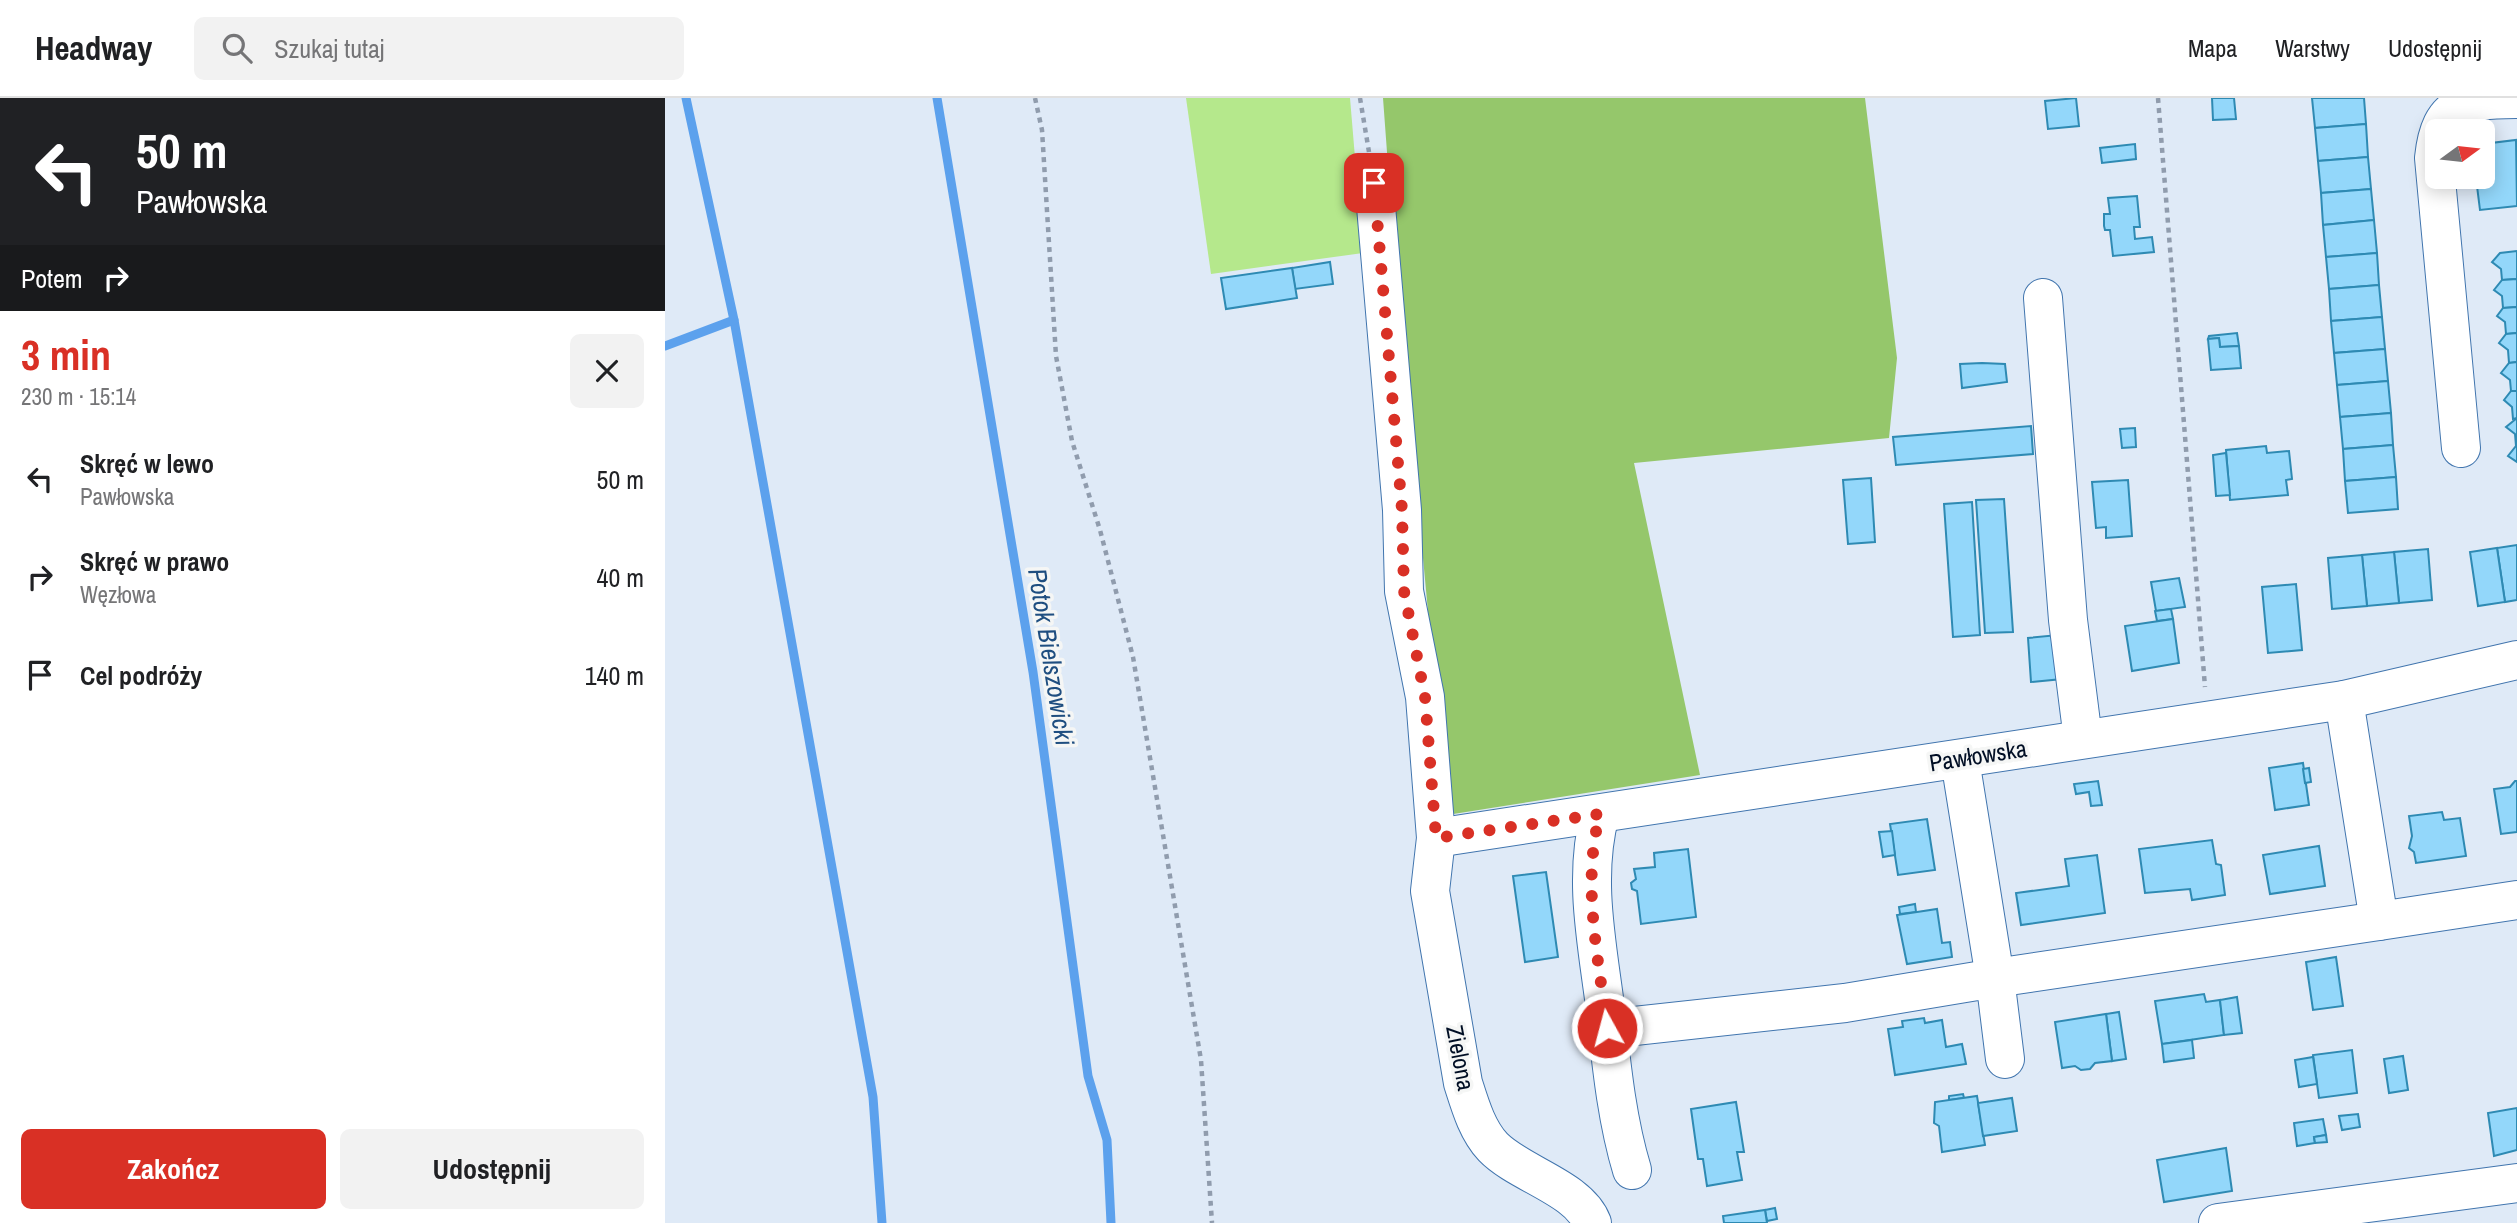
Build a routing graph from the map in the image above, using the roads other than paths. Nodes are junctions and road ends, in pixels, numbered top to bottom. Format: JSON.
{"nodes":[{"id":1,"x":2517,"y":99,"type":"edge"},
{"id":2,"x":1374,"y":183,"type":"road end"},
{"id":3,"x":2043,"y":298,"type":"dead end"},
{"id":4,"x":2461,"y":448,"type":"dead end"},
{"id":5,"x":2517,"y":660,"type":"edge"},
{"id":6,"x":2344,"y":700,"type":"junction"},
{"id":7,"x":2083,"y":739,"type":"junction"},
{"id":8,"x":1960,"y":760,"type":"junction"},
{"id":9,"x":1600,"y":814,"type":"junction"},
{"id":10,"x":1436,"y":838,"type":"junction"},
{"id":11,"x":2517,"y":901,"type":"edge"},
{"id":12,"x":2379,"y":921,"type":"junction"},
{"id":13,"x":1994,"y":978,"type":"junction"},
{"id":14,"x":1607,"y":1028,"type":"junction"},
{"id":15,"x":2005,"y":1059,"type":"dead end"},
{"id":16,"x":1632,"y":1170,"type":"dead end"},
{"id":17,"x":2517,"y":1183,"type":"edge"},
{"id":18,"x":1592,"y":1223,"type":"edge"},
{"id":19,"x":2218,"y":1223,"type":"edge"}],
"edges":[{"from":1,"to":4,"type":"street"},
{"from":2,"to":10,"type":"street","name":"Zielona"},
{"from":3,"to":7,"type":"street"},
{"from":5,"to":6,"type":"street","name":"Pawłowska"},
{"from":6,"to":7,"type":"street","name":"Pawłowska"},
{"from":6,"to":12,"type":"street"},
{"from":7,"to":8,"type":"street","name":"Pawłowska"},
{"from":8,"to":9,"type":"street","name":"Pawłowska"},
{"from":8,"to":13,"type":"street"},
{"from":9,"to":10,"type":"street","name":"Pawłowska"},
{"from":9,"to":14,"type":"street"},
{"from":10,"to":18,"type":"street","name":"Zielona"},
{"from":11,"to":12,"type":"street"},
{"from":12,"to":13,"type":"street"},
{"from":13,"to":14,"type":"street"},
{"from":13,"to":15,"type":"street"},
{"from":14,"to":16,"type":"street"},
{"from":17,"to":19,"type":"street"}]}
